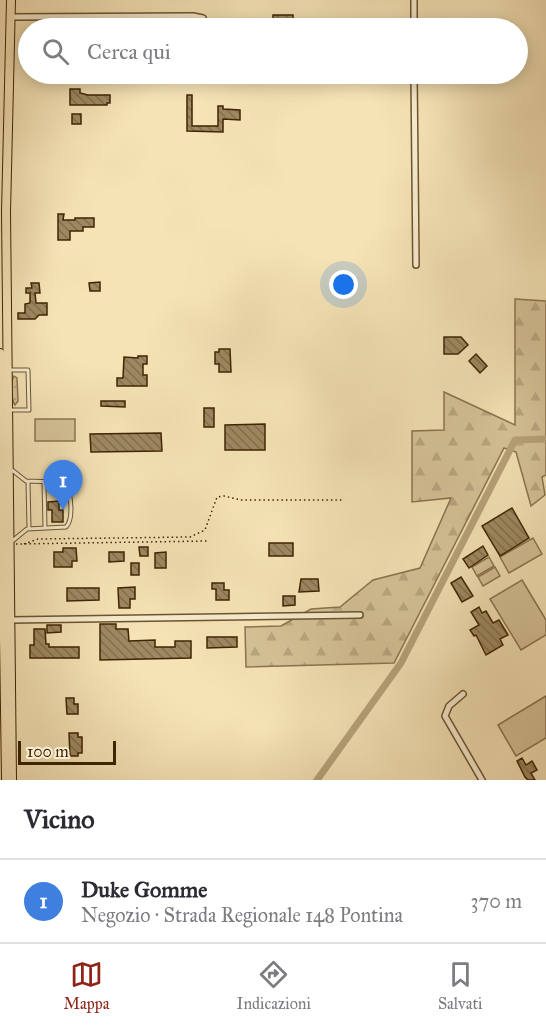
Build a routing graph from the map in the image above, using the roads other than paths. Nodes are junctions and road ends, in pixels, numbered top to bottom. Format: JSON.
{"nodes":[{"id":1,"x":11,"y":0,"type":"edge"},
{"id":2,"x":414,"y":0,"type":"edge"},
{"id":3,"x":11,"y":17,"type":"junction"},
{"id":4,"x":200,"y":18,"type":"edge"},
{"id":5,"x":414,"y":18,"type":"edge"},
{"id":6,"x":414,"y":84,"type":"edge"},
{"id":7,"x":416,"y":266,"type":"dead end"},
{"id":8,"x":0,"y":353,"type":"edge"},
{"id":9,"x":8,"y":370,"type":"junction"},
{"id":10,"x":8,"y":410,"type":"junction"},
{"id":11,"x":8,"y":466,"type":"junction"},
{"id":12,"x":28,"y":482,"type":"junction"},
{"id":13,"x":44,"y":482,"type":"junction"},
{"id":14,"x":45,"y":527,"type":"junction"},
{"id":15,"x":29,"y":528,"type":"junction"},
{"id":16,"x":9,"y":544,"type":"junction"},
{"id":17,"x":1,"y":552,"type":"edge"},
{"id":18,"x":360,"y":615,"type":"dead end"},
{"id":19,"x":5,"y":621,"type":"edge"},
{"id":20,"x":463,"y":694,"type":"dead end"},
{"id":21,"x":2,"y":699,"type":"edge"},
{"id":22,"x":3,"y":748,"type":"edge"},
{"id":23,"x":6,"y":780,"type":"edge"},
{"id":24,"x":12,"y":780,"type":"edge"},
{"id":25,"x":482,"y":780,"type":"edge"}],
"edges":[{"from":1,"to":3,"type":"main road"},
{"from":2,"to":5,"type":"street"},
{"from":3,"to":4,"type":"street"},
{"from":3,"to":9,"type":"main road"},
{"from":6,"to":7,"type":"street"},
{"from":8,"to":17,"type":"main road"},
{"from":9,"to":10,"type":"main road"},
{"from":9,"to":10,"type":"lane"},
{"from":10,"to":11,"type":"main road"},
{"from":11,"to":12,"type":"lane"},
{"from":11,"to":16,"type":"main road"},
{"from":12,"to":13,"type":"lane"},
{"from":12,"to":15,"type":"lane"},
{"from":13,"to":14,"type":"lane"},
{"from":13,"to":14,"type":"lane"},
{"from":14,"to":15,"type":"lane"},
{"from":15,"to":16,"type":"lane"},
{"from":16,"to":19,"type":"main road"},
{"from":17,"to":19,"type":"main road"},
{"from":18,"to":19,"type":"street"},
{"from":19,"to":21,"type":"main road"},
{"from":19,"to":24,"type":"main road"},
{"from":20,"to":25,"type":"street"},
{"from":21,"to":22,"type":"main road"},
{"from":22,"to":23,"type":"main road"}]}
